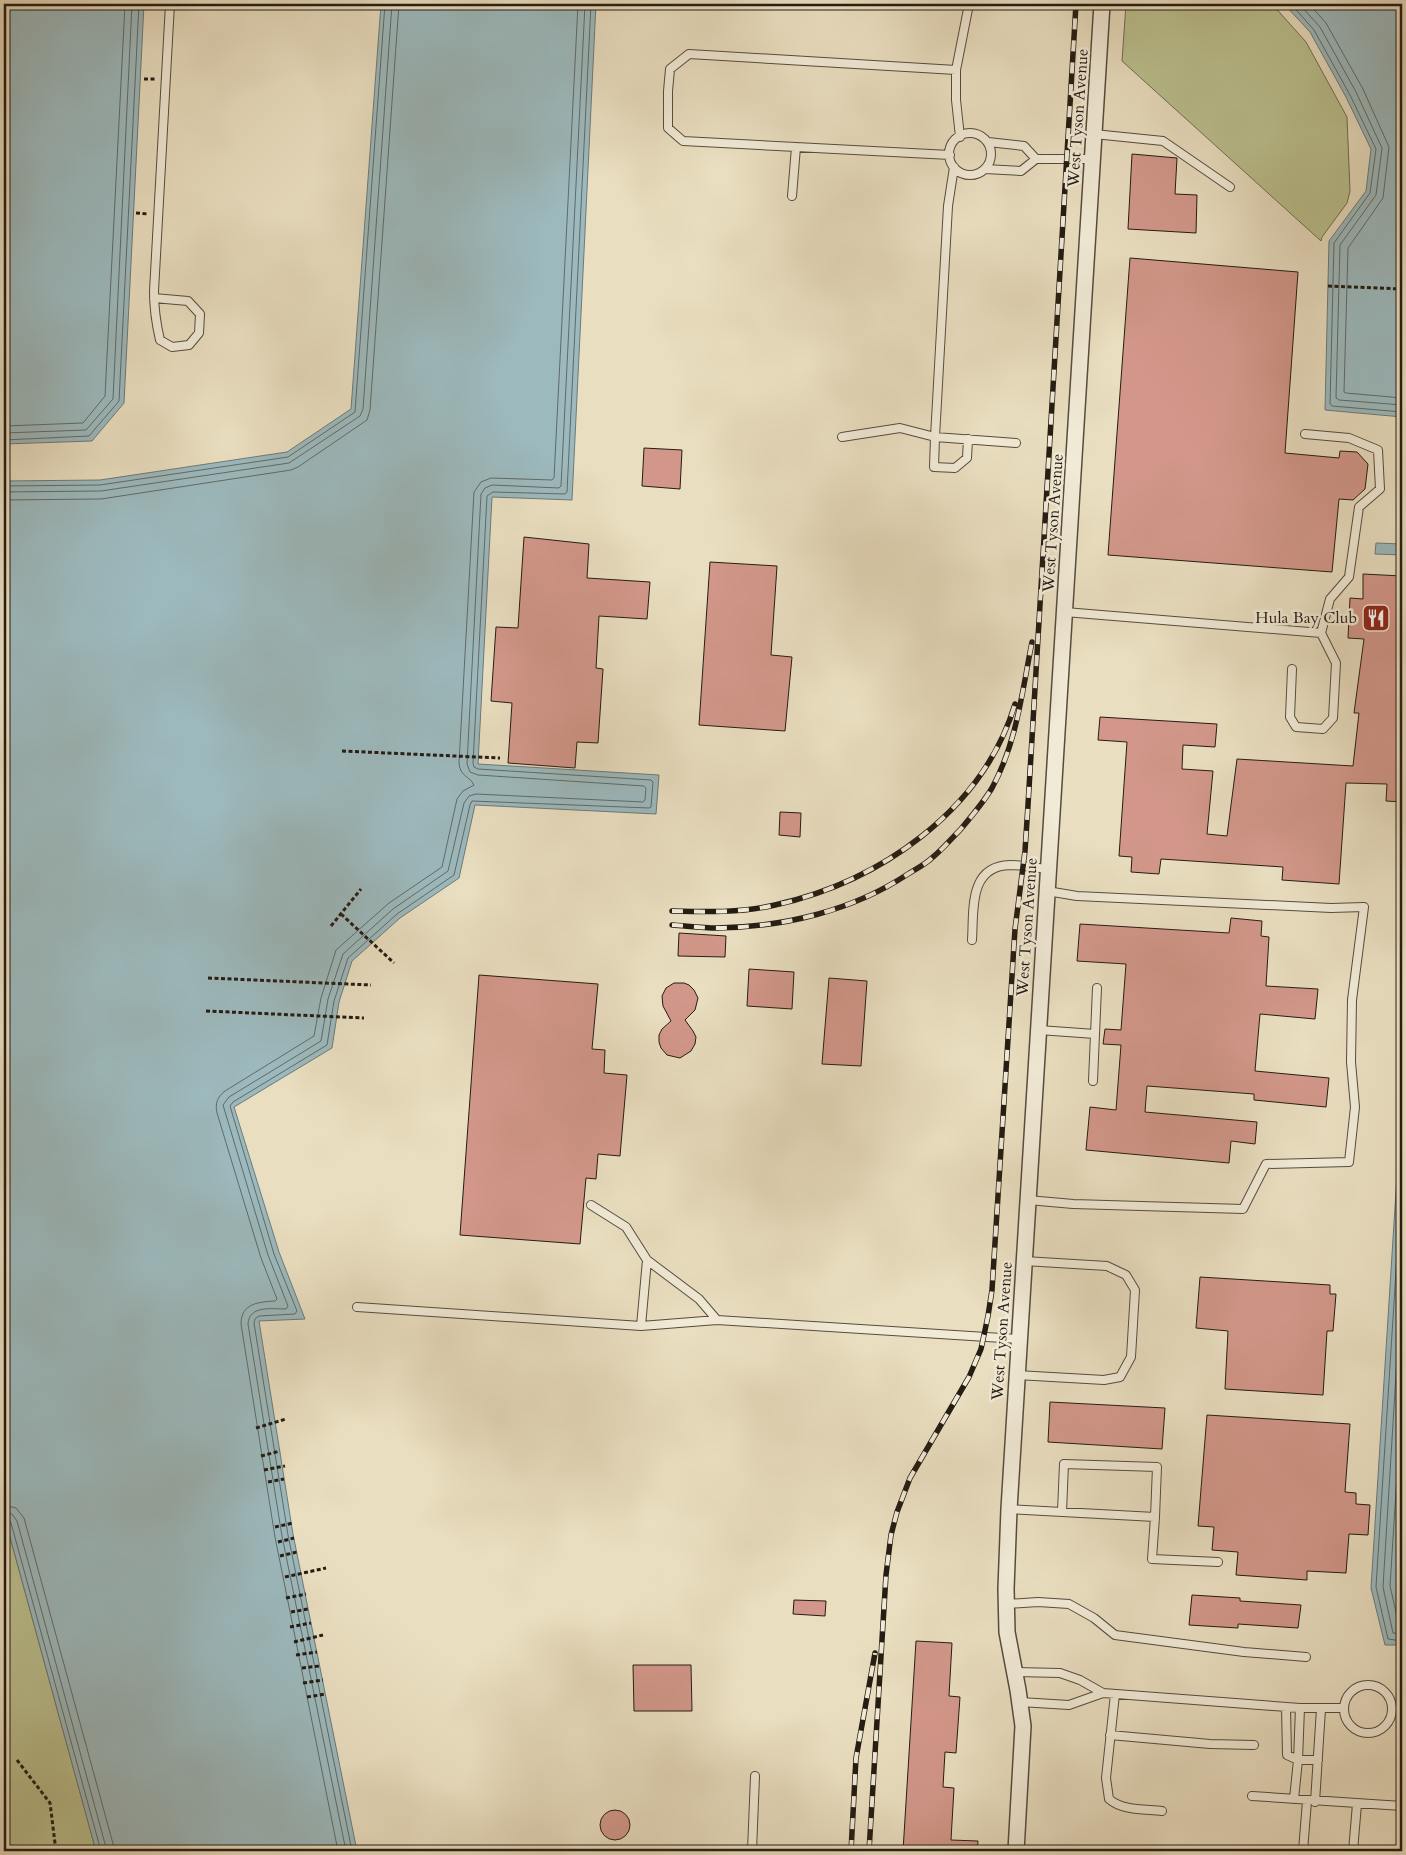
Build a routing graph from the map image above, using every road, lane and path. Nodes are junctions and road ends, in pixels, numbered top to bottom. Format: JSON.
{"nodes":[{"id":1,"x":170,"y":4,"type":"edge"},
{"id":2,"x":970,"y":4,"type":"edge"},
{"id":3,"x":1102,"y":4,"type":"edge"},
{"id":4,"x":956,"y":70,"type":"junction"},
{"id":5,"x":1094,"y":134,"type":"junction"},
{"id":6,"x":960,"y":136,"type":"junction"},
{"id":7,"x":988,"y":142,"type":"junction"},
{"id":8,"x":796,"y":147,"type":"junction"},
{"id":9,"x":950,"y":154,"type":"junction"},
{"id":10,"x":1036,"y":159,"type":"junction"},
{"id":11,"x":1093,"y":159,"type":"junction"},
{"id":12,"x":954,"y":167,"type":"junction"},
{"id":13,"x":984,"y":169,"type":"junction"},
{"id":14,"x":1230,"y":187,"type":"dead end"},
{"id":15,"x":792,"y":196,"type":"dead end"},
{"id":16,"x":1328,"y":286,"type":"dead end"},
{"id":17,"x":1402,"y":289,"type":"edge"},
{"id":18,"x":154,"y":298,"type":"junction"},
{"id":19,"x":1305,"y":434,"type":"dead end"},
{"id":20,"x":842,"y":437,"type":"dead end"},
{"id":21,"x":936,"y":437,"type":"junction"},
{"id":22,"x":968,"y":439,"type":"junction"},
{"id":23,"x":1016,"y":443,"type":"dead end"},
{"id":24,"x":1065,"y":612,"type":"junction"},
{"id":25,"x":1321,"y":632,"type":"junction"},
{"id":26,"x":1292,"y":669,"type":"dead end"},
{"id":27,"x":342,"y":750,"type":"dead end"},
{"id":28,"x":500,"y":758,"type":"dead end"},
{"id":29,"x":1048,"y":869,"type":"junction"},
{"id":30,"x":361,"y":890,"type":"dead end"},
{"id":31,"x":1047,"y":892,"type":"junction"},
{"id":32,"x":341,"y":914,"type":"junction"},
{"id":33,"x":331,"y":926,"type":"dead end"},
{"id":34,"x":972,"y":940,"type":"dead end"},
{"id":35,"x":394,"y":963,"type":"dead end"},
{"id":36,"x":208,"y":978,"type":"dead end"},
{"id":37,"x":371,"y":985,"type":"dead end"},
{"id":38,"x":1097,"y":988,"type":"dead end"},
{"id":39,"x":206,"y":1011,"type":"dead end"},
{"id":40,"x":364,"y":1018,"type":"dead end"},
{"id":41,"x":1038,"y":1030,"type":"junction"},
{"id":42,"x":1095,"y":1034,"type":"junction"},
{"id":43,"x":1093,"y":1082,"type":"dead end"},
{"id":44,"x":1028,"y":1200,"type":"junction"},
{"id":45,"x":590,"y":1205,"type":"dead end"},
{"id":46,"x":648,"y":1260,"type":"junction"},
{"id":47,"x":1024,"y":1260,"type":"junction"},
{"id":48,"x":357,"y":1307,"type":"dead end"},
{"id":49,"x":717,"y":1320,"type":"junction"},
{"id":50,"x":641,"y":1326,"type":"junction"},
{"id":51,"x":1019,"y":1339,"type":"junction"},
{"id":52,"x":1017,"y":1375,"type":"junction"},
{"id":53,"x":286,"y":1419,"type":"dead end"},
{"id":54,"x":256,"y":1428,"type":"dead end"},
{"id":55,"x":280,"y":1452,"type":"dead end"},
{"id":56,"x":261,"y":1456,"type":"dead end"},
{"id":57,"x":285,"y":1466,"type":"dead end"},
{"id":58,"x":264,"y":1470,"type":"dead end"},
{"id":59,"x":284,"y":1479,"type":"dead end"},
{"id":60,"x":268,"y":1482,"type":"dead end"},
{"id":61,"x":1009,"y":1509,"type":"junction"},
{"id":62,"x":1062,"y":1512,"type":"junction"},
{"id":63,"x":1154,"y":1517,"type":"junction"},
{"id":64,"x":293,"y":1523,"type":"dead end"},
{"id":65,"x":275,"y":1527,"type":"dead end"},
{"id":66,"x":294,"y":1538,"type":"dead end"},
{"id":67,"x":278,"y":1542,"type":"dead end"},
{"id":68,"x":297,"y":1552,"type":"dead end"},
{"id":69,"x":280,"y":1556,"type":"dead end"},
{"id":70,"x":1218,"y":1562,"type":"dead end"},
{"id":71,"x":326,"y":1568,"type":"dead end"},
{"id":72,"x":284,"y":1577,"type":"dead end"},
{"id":73,"x":306,"y":1594,"type":"dead end"},
{"id":74,"x":286,"y":1598,"type":"dead end"},
{"id":75,"x":1007,"y":1604,"type":"junction"},
{"id":76,"x":308,"y":1609,"type":"dead end"},
{"id":77,"x":291,"y":1612,"type":"dead end"},
{"id":78,"x":311,"y":1623,"type":"dead end"},
{"id":79,"x":290,"y":1627,"type":"dead end"},
{"id":80,"x":323,"y":1634,"type":"dead end"},
{"id":81,"x":294,"y":1642,"type":"dead end"},
{"id":82,"x":317,"y":1652,"type":"dead end"},
{"id":83,"x":296,"y":1655,"type":"dead end"},
{"id":84,"x":1306,"y":1657,"type":"dead end"},
{"id":85,"x":320,"y":1666,"type":"dead end"},
{"id":86,"x":302,"y":1668,"type":"dead end"},
{"id":87,"x":1015,"y":1672,"type":"junction"},
{"id":88,"x":323,"y":1680,"type":"dead end"},
{"id":89,"x":304,"y":1683,"type":"dead end"},
{"id":90,"x":1103,"y":1693,"type":"junction"},
{"id":91,"x":326,"y":1694,"type":"dead end"},
{"id":92,"x":1115,"y":1694,"type":"junction"},
{"id":93,"x":307,"y":1697,"type":"dead end"},
{"id":94,"x":1020,"y":1702,"type":"junction"},
{"id":95,"x":1286,"y":1707,"type":"junction"},
{"id":96,"x":1300,"y":1708,"type":"junction"},
{"id":97,"x":1344,"y":1708,"type":"junction"},
{"id":98,"x":1321,"y":1709,"type":"junction"},
{"id":99,"x":1110,"y":1735,"type":"junction"},
{"id":100,"x":1254,"y":1745,"type":"dead end"},
{"id":101,"x":17,"y":1760,"type":"dead end"},
{"id":102,"x":1298,"y":1760,"type":"junction"},
{"id":103,"x":1318,"y":1760,"type":"junction"},
{"id":104,"x":755,"y":1776,"type":"dead end"},
{"id":105,"x":1252,"y":1796,"type":"dead end"},
{"id":106,"x":1294,"y":1800,"type":"junction"},
{"id":107,"x":1306,"y":1801,"type":"junction"},
{"id":108,"x":1315,"y":1802,"type":"junction"},
{"id":109,"x":1357,"y":1804,"type":"junction"},
{"id":110,"x":1402,"y":1806,"type":"edge"},
{"id":111,"x":1162,"y":1811,"type":"dead end"},
{"id":112,"x":1402,"y":1823,"type":"edge"},
{"id":113,"x":56,"y":1851,"type":"edge"},
{"id":114,"x":752,"y":1851,"type":"edge"},
{"id":115,"x":1016,"y":1851,"type":"edge"},
{"id":116,"x":1303,"y":1851,"type":"edge"},
{"id":117,"x":1354,"y":1851,"type":"edge"},
{"id":118,"x":1401,"y":1851,"type":"edge"}],
"edges":[{"from":1,"to":18,"type":"lane"},
{"from":2,"to":4,"type":"lane"},
{"from":3,"to":5,"type":"street","name":"West Tyson Avenue"},
{"from":4,"to":6,"type":"lane"},
{"from":4,"to":8,"type":"lane"},
{"from":5,"to":11,"type":"street","name":"West Tyson Avenue"},
{"from":5,"to":14,"type":"lane"},
{"from":6,"to":7,"type":"lane"},
{"from":6,"to":9,"type":"lane"},
{"from":7,"to":10,"type":"lane"},
{"from":7,"to":13,"type":"lane"},
{"from":8,"to":9,"type":"lane"},
{"from":8,"to":15,"type":"lane"},
{"from":9,"to":12,"type":"lane"},
{"from":10,"to":11,"type":"lane"},
{"from":10,"to":13,"type":"lane"},
{"from":11,"to":24,"type":"street","name":"West Tyson Avenue"},
{"from":12,"to":13,"type":"lane"},
{"from":12,"to":21,"type":"lane"},
{"from":16,"to":17,"type":"path"},
{"from":18,"to":18,"type":"lane"},
{"from":19,"to":25,"type":"lane"},
{"from":20,"to":21,"type":"lane"},
{"from":21,"to":22,"type":"lane"},
{"from":21,"to":22,"type":"lane"},
{"from":22,"to":23,"type":"lane"},
{"from":24,"to":25,"type":"lane"},
{"from":24,"to":29,"type":"street","name":"West Tyson Avenue"},
{"from":25,"to":26,"type":"lane"},
{"from":27,"to":28,"type":"path"},
{"from":29,"to":31,"type":"street","name":"West Tyson Avenue"},
{"from":29,"to":34,"type":"lane"},
{"from":30,"to":32,"type":"path"},
{"from":31,"to":41,"type":"street","name":"West Tyson Avenue"},
{"from":31,"to":44,"type":"lane"},
{"from":32,"to":33,"type":"path"},
{"from":32,"to":35,"type":"path"},
{"from":36,"to":37,"type":"path"},
{"from":38,"to":42,"type":"lane"},
{"from":39,"to":40,"type":"path"},
{"from":41,"to":42,"type":"lane"},
{"from":41,"to":44,"type":"street","name":"West Tyson Avenue"},
{"from":42,"to":43,"type":"lane"},
{"from":44,"to":47,"type":"street","name":"West Tyson Avenue"},
{"from":45,"to":46,"type":"lane"},
{"from":46,"to":49,"type":"lane"},
{"from":46,"to":50,"type":"lane"},
{"from":47,"to":51,"type":"street","name":"West Tyson Avenue"},
{"from":47,"to":52,"type":"lane"},
{"from":48,"to":50,"type":"lane"},
{"from":49,"to":50,"type":"lane"},
{"from":49,"to":51,"type":"lane"},
{"from":51,"to":52,"type":"street","name":"West Tyson Avenue"},
{"from":52,"to":61,"type":"street","name":"West Tyson Avenue"},
{"from":53,"to":54,"type":"path"},
{"from":55,"to":56,"type":"path"},
{"from":57,"to":58,"type":"path"},
{"from":59,"to":60,"type":"path"},
{"from":61,"to":62,"type":"lane"},
{"from":61,"to":75,"type":"street","name":"West Tyson Avenue"},
{"from":62,"to":63,"type":"lane"},
{"from":62,"to":63,"type":"lane"},
{"from":63,"to":70,"type":"lane"},
{"from":64,"to":65,"type":"path"},
{"from":66,"to":67,"type":"path"},
{"from":68,"to":69,"type":"path"},
{"from":71,"to":72,"type":"path"},
{"from":73,"to":74,"type":"path"},
{"from":75,"to":84,"type":"lane"},
{"from":75,"to":87,"type":"street","name":"West Tyson Avenue"},
{"from":76,"to":77,"type":"path"},
{"from":78,"to":79,"type":"path"},
{"from":80,"to":81,"type":"path"},
{"from":82,"to":83,"type":"path"},
{"from":85,"to":86,"type":"path"},
{"from":87,"to":90,"type":"lane"},
{"from":87,"to":94,"type":"street","name":"West Tyson Avenue"},
{"from":88,"to":89,"type":"path"},
{"from":90,"to":92,"type":"lane"},
{"from":90,"to":94,"type":"lane"},
{"from":91,"to":93,"type":"path"},
{"from":92,"to":95,"type":"lane"},
{"from":92,"to":99,"type":"lane"},
{"from":94,"to":115,"type":"street","name":"West Tyson Avenue"},
{"from":95,"to":96,"type":"lane"},
{"from":95,"to":102,"type":"lane"},
{"from":96,"to":98,"type":"lane"},
{"from":96,"to":102,"type":"lane"},
{"from":97,"to":97,"type":"lane"},
{"from":97,"to":98,"type":"lane"},
{"from":98,"to":103,"type":"lane"},
{"from":99,"to":100,"type":"lane"},
{"from":99,"to":111,"type":"lane"},
{"from":101,"to":113,"type":"path"},
{"from":102,"to":103,"type":"lane"},
{"from":102,"to":106,"type":"lane"},
{"from":103,"to":108,"type":"lane"},
{"from":104,"to":114,"type":"lane"},
{"from":105,"to":106,"type":"lane"},
{"from":106,"to":107,"type":"lane"},
{"from":107,"to":108,"type":"lane"},
{"from":107,"to":116,"type":"lane"},
{"from":108,"to":109,"type":"lane"},
{"from":109,"to":110,"type":"lane"},
{"from":109,"to":117,"type":"lane"},
{"from":112,"to":118,"type":"lane"}]}
